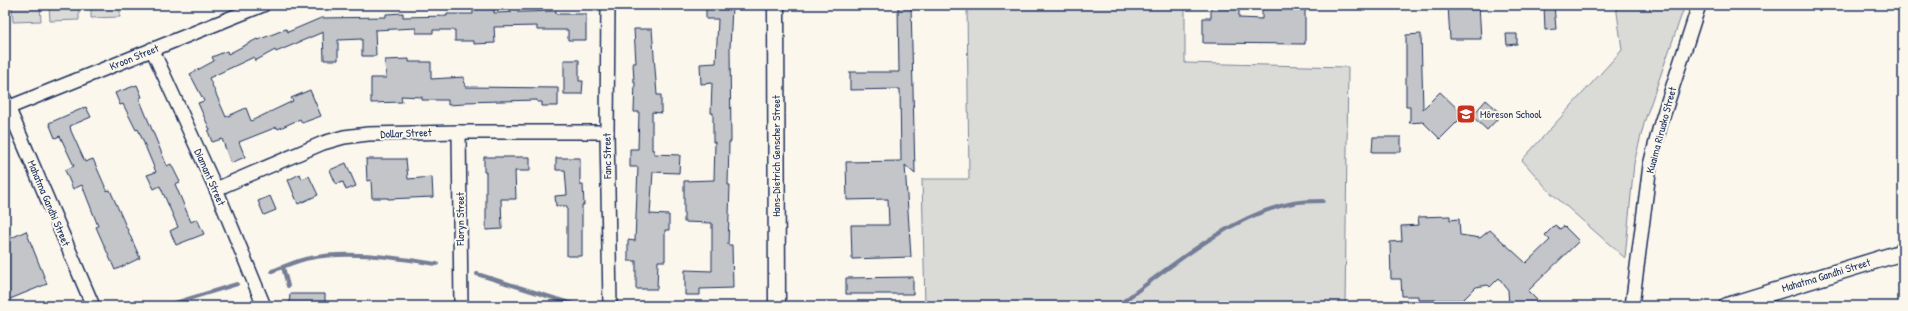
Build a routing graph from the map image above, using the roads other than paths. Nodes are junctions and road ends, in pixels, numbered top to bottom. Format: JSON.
{"nodes":[{"id":1,"x":263,"y":5,"type":"edge"},
{"id":2,"x":608,"y":5,"type":"edge"},
{"id":3,"x":776,"y":5,"type":"edge"},
{"id":4,"x":1700,"y":5,"type":"edge"},
{"id":5,"x":152,"y":50,"type":"junction"},
{"id":6,"x":6,"y":105,"type":"edge"},
{"id":7,"x":459,"y":132,"type":"junction"},
{"id":8,"x":607,"y":132,"type":"junction"},
{"id":9,"x":216,"y":189,"type":"junction"},
{"id":10,"x":1903,"y":252,"type":"edge"},
{"id":11,"x":92,"y":306,"type":"edge"},
{"id":12,"x":264,"y":306,"type":"edge"},
{"id":13,"x":461,"y":306,"type":"edge"},
{"id":14,"x":610,"y":306,"type":"edge"},
{"id":15,"x":777,"y":306,"type":"edge"},
{"id":16,"x":1632,"y":306,"type":"edge"},
{"id":17,"x":1727,"y":306,"type":"edge"}],
"edges":[{"from":1,"to":5,"type":"street","name":"Kroon Street"},
{"from":2,"to":8,"type":"street","name":"Fanc Street"},
{"from":3,"to":15,"type":"street","name":"Hans-Dietrich Genscher Street"},
{"from":4,"to":16,"type":"street","name":"Kuaima Riruako Street"},
{"from":5,"to":6,"type":"street","name":"Kroon Street"},
{"from":5,"to":9,"type":"street","name":"Diamant Street"},
{"from":6,"to":11,"type":"street","name":"Mahatma Gandhi Street"},
{"from":7,"to":8,"type":"street","name":"Dollar Street"},
{"from":7,"to":9,"type":"street","name":"Dollar Street"},
{"from":7,"to":13,"type":"street","name":"Floryn Street"},
{"from":8,"to":14,"type":"street","name":"Fanc Street"},
{"from":9,"to":12,"type":"street","name":"Diamant Street"},
{"from":10,"to":17,"type":"street","name":"Mahatma Gandhi Street"}]}
